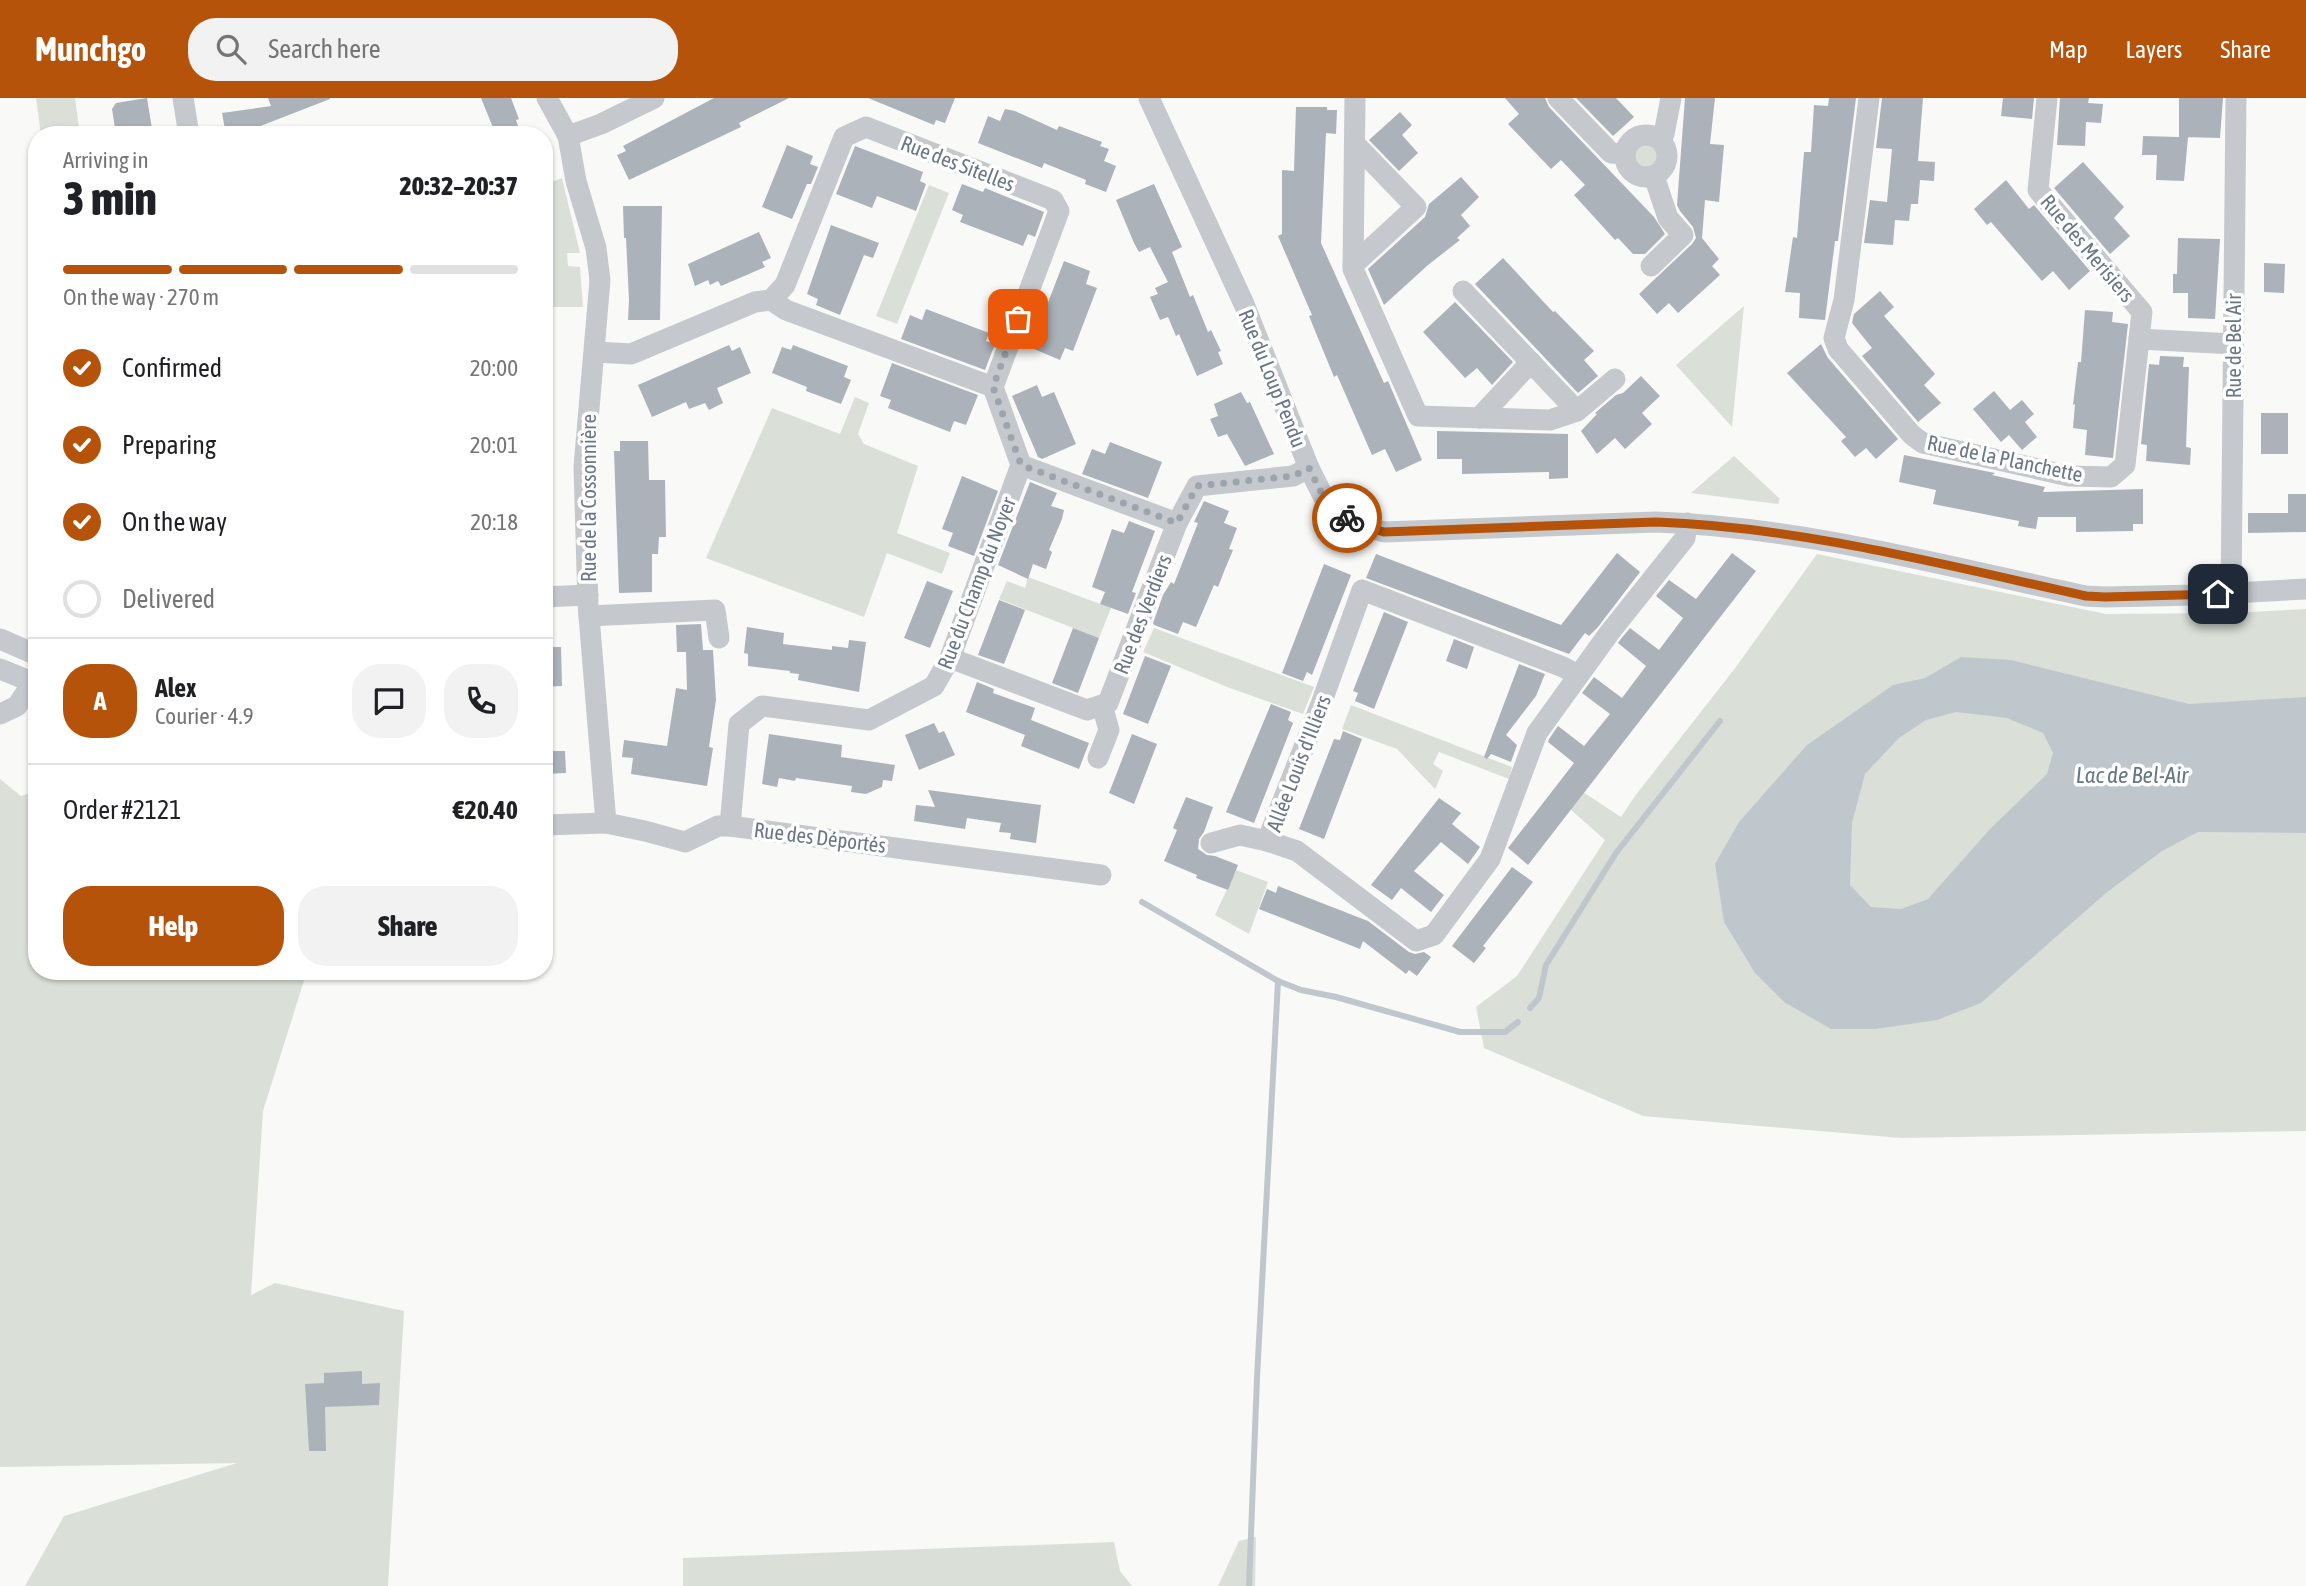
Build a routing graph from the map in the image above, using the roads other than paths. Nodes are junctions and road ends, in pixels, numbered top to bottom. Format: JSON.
{"nodes":[{"id":1,"x":183,"y":98,"type":"edge"},
{"id":2,"x":547,"y":98,"type":"edge"},
{"id":3,"x":654,"y":98,"type":"edge"},
{"id":4,"x":1150,"y":98,"type":"edge"},
{"id":5,"x":1355,"y":98,"type":"edge"},
{"id":6,"x":1558,"y":98,"type":"edge"},
{"id":7,"x":1671,"y":98,"type":"edge"},
{"id":8,"x":1869,"y":98,"type":"edge"},
{"id":9,"x":2047,"y":98,"type":"edge"},
{"id":10,"x":2236,"y":98,"type":"edge"},
{"id":11,"x":187,"y":126,"type":"edge"},
{"id":12,"x":568,"y":136,"type":"junction"},
{"id":13,"x":1660,"y":140,"type":"junction"},
{"id":14,"x":1355,"y":144,"type":"junction"},
{"id":15,"x":1624,"y":154,"type":"junction"},
{"id":16,"x":1654,"y":176,"type":"junction"},
{"id":17,"x":1353,"y":265,"type":"junction"},
{"id":18,"x":1651,"y":267,"type":"dead end"},
{"id":19,"x":1463,"y":291,"type":"dead end"},
{"id":20,"x":771,"y":300,"type":"junction"},
{"id":21,"x":2141,"y":312,"type":"joint"},
{"id":22,"x":2139,"y":339,"type":"junction"},
{"id":23,"x":2233,"y":344,"type":"junction"},
{"id":24,"x":594,"y":352,"type":"junction"},
{"id":25,"x":1531,"y":362,"type":"junction"},
{"id":26,"x":1615,"y":379,"type":"dead end"},
{"id":27,"x":993,"y":387,"type":"junction"},
{"id":28,"x":1577,"y":411,"type":"junction"},
{"id":29,"x":1479,"y":418,"type":"junction"},
{"id":30,"x":1021,"y":465,"type":"junction"},
{"id":31,"x":1309,"y":468,"type":"junction"},
{"id":32,"x":1177,"y":523,"type":"junction"},
{"id":33,"x":1688,"y":523,"type":"junction"},
{"id":34,"x":2306,"y":589,"type":"edge"},
{"id":35,"x":2231,"y":593,"type":"junction"},
{"id":36,"x":553,"y":599,"type":"edge"},
{"id":37,"x":588,"y":606,"type":"junction"},
{"id":38,"x":719,"y":638,"type":"dead end"},
{"id":39,"x":0,"y":639,"type":"edge"},
{"id":40,"x":28,"y":651,"type":"edge"},
{"id":41,"x":950,"y":658,"type":"junction"},
{"id":42,"x":0,"y":669,"type":"edge"},
{"id":43,"x":1578,"y":675,"type":"junction"},
{"id":44,"x":28,"y":680,"type":"edge"},
{"id":45,"x":28,"y":692,"type":"edge"},
{"id":46,"x":1101,"y":705,"type":"junction"},
{"id":47,"x":0,"y":714,"type":"edge"},
{"id":48,"x":1098,"y":758,"type":"dead end"},
{"id":49,"x":606,"y":823,"type":"junction"},
{"id":50,"x":553,"y":825,"type":"edge"},
{"id":51,"x":730,"y":826,"type":"junction"},
{"id":52,"x":1267,"y":841,"type":"junction"},
{"id":53,"x":1211,"y":843,"type":"dead end"},
{"id":54,"x":1101,"y":875,"type":"dead end"}],
"edges":[{"from":1,"to":11,"type":"street"},
{"from":2,"to":12,"type":"street","name":"Rue de la Cossonnière"},
{"from":3,"to":12,"type":"street"},
{"from":4,"to":31,"type":"street","name":"Rue du Loup Pendu"},
{"from":5,"to":14,"type":"street"},
{"from":6,"to":15,"type":"street"},
{"from":7,"to":13,"type":"street"},
{"from":8,"to":22,"type":"street","name":"Rue de la Planchette"},
{"from":9,"to":21,"type":"street","name":"Rue des Merisiers"},
{"from":10,"to":23,"type":"street","name":"Rue de Bel Air"},
{"from":12,"to":24,"type":"street","name":"Rue de la Cossonnière"},
{"from":13,"to":15,"type":"street"},
{"from":13,"to":16,"type":"street"},
{"from":14,"to":17,"type":"street"},
{"from":14,"to":17,"type":"street"},
{"from":15,"to":16,"type":"street"},
{"from":16,"to":18,"type":"street"},
{"from":17,"to":29,"type":"street"},
{"from":19,"to":25,"type":"street"},
{"from":20,"to":24,"type":"street"},
{"from":20,"to":27,"type":"street"},
{"from":20,"to":27,"type":"street","name":"Rue des Sitelles"},
{"from":21,"to":22,"type":"street","name":"Rue de la Planchette"},
{"from":22,"to":23,"type":"street"},
{"from":23,"to":35,"type":"street","name":"Rue de Bel Air"},
{"from":24,"to":37,"type":"street","name":"Rue de la Cossonnière"},
{"from":25,"to":28,"type":"street"},
{"from":25,"to":29,"type":"street"},
{"from":26,"to":28,"type":"street"},
{"from":27,"to":30,"type":"street"},
{"from":28,"to":29,"type":"street"},
{"from":30,"to":32,"type":"street"},
{"from":30,"to":41,"type":"street","name":"Rue du Champ du Noyer"},
{"from":31,"to":32,"type":"street"},
{"from":31,"to":33,"type":"street","name":"Rue du Loup Pendu"},
{"from":32,"to":46,"type":"street","name":"Rue des Verdiers"},
{"from":33,"to":35,"type":"street","name":"Rue du Loup Pendu"},
{"from":33,"to":43,"type":"street","name":"Allée Louis d'Illiers"},
{"from":34,"to":35,"type":"street","name":"Rue du Loup Pendu"},
{"from":36,"to":37,"type":"street"},
{"from":37,"to":38,"type":"street"},
{"from":37,"to":49,"type":"street","name":"Rue de la Cossonnière"},
{"from":39,"to":40,"type":"street"},
{"from":41,"to":46,"type":"street"},
{"from":41,"to":51,"type":"street","name":"Rue du Champ du Noyer"},
{"from":42,"to":44,"type":"street"},
{"from":43,"to":52,"type":"street","name":"Allée Louis d'Illiers"},
{"from":43,"to":52,"type":"street","name":"Allée Louis d'Illiers"},
{"from":45,"to":47,"type":"street"},
{"from":46,"to":48,"type":"street"},
{"from":49,"to":50,"type":"street","name":"Rue des Déportés"},
{"from":49,"to":51,"type":"street","name":"Rue des Déportés"},
{"from":51,"to":54,"type":"street","name":"Rue des Déportés"},
{"from":52,"to":53,"type":"street"}]}
